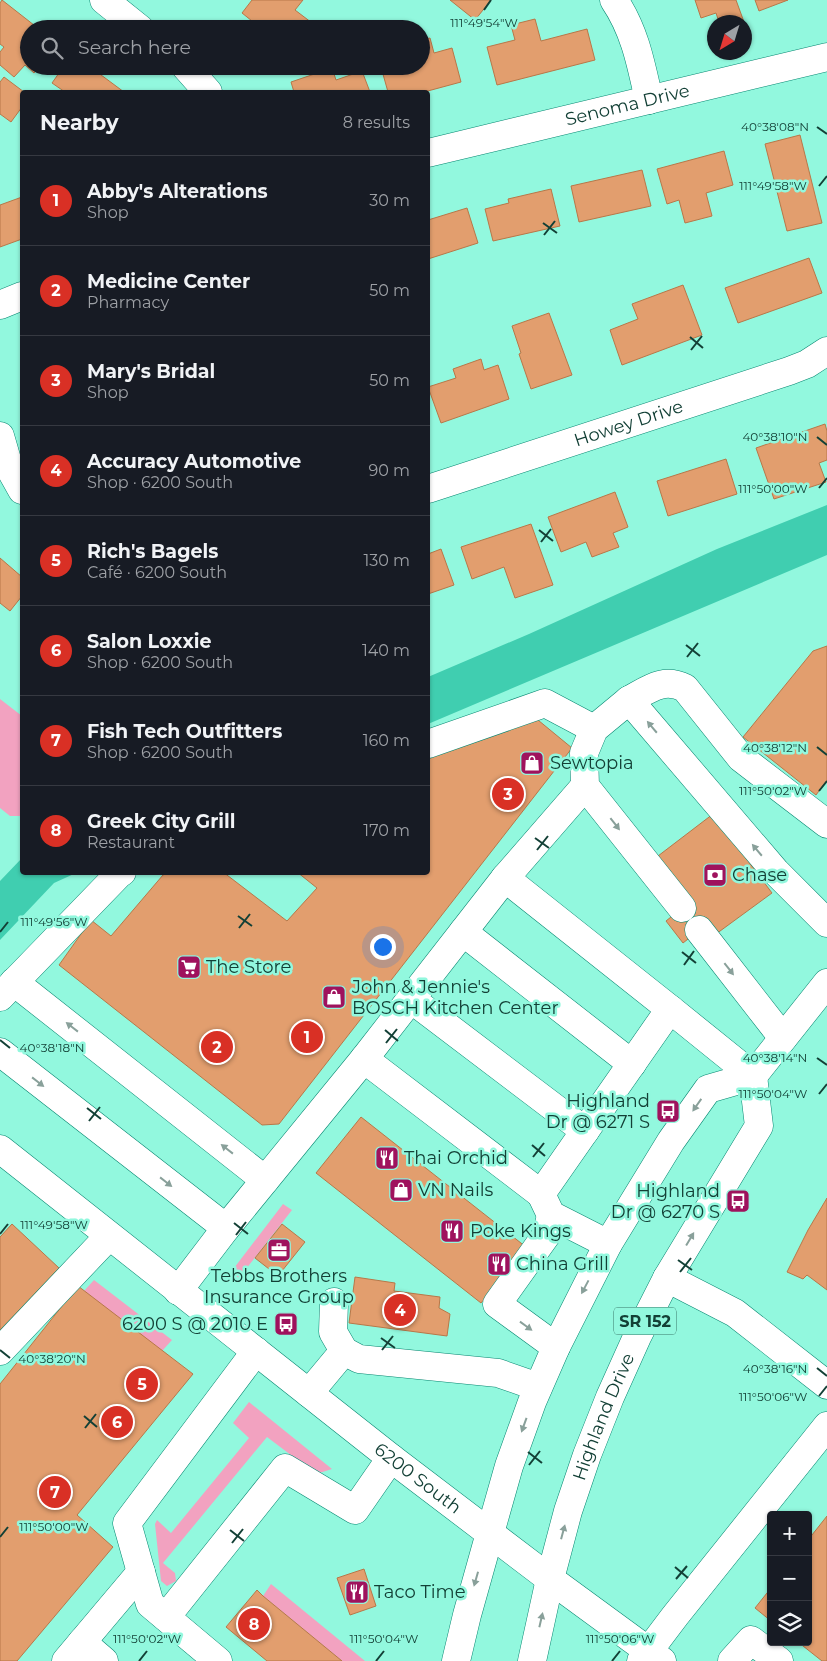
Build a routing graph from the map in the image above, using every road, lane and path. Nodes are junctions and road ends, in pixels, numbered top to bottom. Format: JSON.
{"nodes":[{"id":1,"x":104,"y":0,"type":"edge"},
{"id":2,"x":614,"y":0,"type":"edge"},
{"id":3,"x":129,"y":20,"type":"edge"},
{"id":4,"x":827,"y":57,"type":"edge"},
{"id":5,"x":193,"y":75,"type":"edge"},
{"id":6,"x":206,"y":90,"type":"edge"},
{"id":7,"x":649,"y":100,"type":"junction"},
{"id":8,"x":430,"y":153,"type":"edge"},
{"id":9,"x":20,"y":297,"type":"edge"},
{"id":10,"x":0,"y":305,"type":"edge"},
{"id":11,"x":827,"y":351,"type":"edge"},
{"id":12,"x":0,"y":436,"type":"edge"},
{"id":13,"x":20,"y":486,"type":"edge"},
{"id":14,"x":430,"y":488,"type":"edge"},
{"id":15,"x":629,"y":700,"type":"junction"},
{"id":16,"x":594,"y":729,"type":"junction"},
{"id":17,"x":430,"y":743,"type":"edge"},
{"id":18,"x":585,"y":786,"type":"junction"},
{"id":19,"x":824,"y":815,"type":"edge"},
{"id":20,"x":118,"y":875,"type":"edge"},
{"id":21,"x":505,"y":878,"type":"junction"},
{"id":22,"x":682,"y":908,"type":"dead end"},
{"id":23,"x":827,"y":923,"type":"edge"},
{"id":24,"x":699,"y":930,"type":"dead end"},
{"id":25,"x":463,"y":932,"type":"junction"},
{"id":26,"x":827,"y":984,"type":"edge"},
{"id":27,"x":7,"y":989,"type":"edge"},
{"id":28,"x":411,"y":999,"type":"junction"},
{"id":29,"x":670,"y":1009,"type":"junction"},
{"id":30,"x":783,"y":1038,"type":"junction"},
{"id":31,"x":0,"y":1052,"type":"edge"},
{"id":32,"x":364,"y":1059,"type":"junction"},
{"id":33,"x":632,"y":1064,"type":"junction"},
{"id":34,"x":753,"y":1076,"type":"junction"},
{"id":35,"x":585,"y":1131,"type":"junction"},
{"id":36,"x":2,"y":1154,"type":"edge"},
{"id":37,"x":265,"y":1180,"type":"junction"},
{"id":38,"x":546,"y":1205,"type":"junction"},
{"id":39,"x":226,"y":1228,"type":"junction"},
{"id":40,"x":109,"y":1236,"type":"junction"},
{"id":41,"x":608,"y":1244,"type":"junction"},
{"id":42,"x":666,"y":1278,"type":"junction"},
{"id":43,"x":178,"y":1291,"type":"junction"},
{"id":44,"x":334,"y":1302,"type":"dead end"},
{"id":45,"x":556,"y":1347,"type":"junction"},
{"id":46,"x":344,"y":1351,"type":"junction"},
{"id":47,"x":0,"y":1352,"type":"edge"},
{"id":48,"x":256,"y":1352,"type":"junction"},
{"id":49,"x":827,"y":1385,"type":"edge"},
{"id":50,"x":538,"y":1387,"type":"junction"},
{"id":51,"x":309,"y":1393,"type":"junction"},
{"id":52,"x":827,"y":1426,"type":"edge"},
{"id":53,"x":391,"y":1458,"type":"junction"},
{"id":54,"x":490,"y":1533,"type":"junction"},
{"id":55,"x":141,"y":1572,"type":"junction"},
{"id":56,"x":550,"y":1579,"type":"junction"},
{"id":57,"x":166,"y":1617,"type":"junction"},
{"id":58,"x":74,"y":1651,"type":"edge"},
{"id":59,"x":651,"y":1657,"type":"edge"},
{"id":60,"x":104,"y":1661,"type":"edge"},
{"id":61,"x":218,"y":1661,"type":"edge"},
{"id":62,"x":456,"y":1661,"type":"edge"},
{"id":63,"x":532,"y":1661,"type":"edge"},
{"id":64,"x":732,"y":1661,"type":"edge"},
{"id":65,"x":779,"y":1661,"type":"edge"}],
"edges":[{"from":1,"to":3,"type":"main road"},
{"from":2,"to":7,"type":"main road"},
{"from":4,"to":7,"type":"main road","name":"Senoma Drive"},
{"from":5,"to":6,"type":"main road"},
{"from":7,"to":8,"type":"main road","name":"Senoma Drive"},
{"from":9,"to":10,"type":"main road"},
{"from":11,"to":14,"type":"main road","name":"Howey Drive"},
{"from":12,"to":13,"type":"main road"},
{"from":15,"to":16,"type":"main road"},
{"from":15,"to":19,"type":"main road"},
{"from":23,"to":15,"type":"main road","one_way":true},
{"from":16,"to":17,"type":"main road"},
{"from":16,"to":18,"type":"main road"},
{"from":18,"to":21,"type":"main road"},
{"from":18,"to":22,"type":"main road","one_way":true},
{"from":20,"to":27,"type":"main road"},
{"from":21,"to":25,"type":"main road"},
{"from":21,"to":29,"type":"main road"},
{"from":24,"to":30,"type":"main road","one_way":true},
{"from":25,"to":28,"type":"main road"},
{"from":25,"to":33,"type":"main road"},
{"from":26,"to":30,"type":"main road"},
{"from":37,"to":27,"type":"main road","one_way":true},
{"from":28,"to":32,"type":"main road"},
{"from":28,"to":35,"type":"main road"},
{"from":29,"to":33,"type":"main road"},
{"from":29,"to":34,"type":"main road"},
{"from":30,"to":34,"type":"main road"},
{"from":31,"to":39,"type":"main road","one_way":true},
{"from":32,"to":37,"type":"main road"},
{"from":32,"to":38,"type":"main road"},
{"from":33,"to":35,"type":"main road"},
{"from":34,"to":41,"type":"main road","one_way":true},
{"from":42,"to":34,"type":"main road","name":"Highland Drive","number":"SR 152","one_way":true},
{"from":35,"to":38,"type":"main road"},
{"from":36,"to":40,"type":"main road","name":"6200 South"},
{"from":37,"to":39,"type":"main road"},
{"from":38,"to":41,"type":"main road"},
{"from":38,"to":45,"type":"main road","one_way":true},
{"from":39,"to":43,"type":"main road"},
{"from":40,"to":43,"type":"main road","name":"6200 South"},
{"from":40,"to":47,"type":"main road"},
{"from":41,"to":45,"type":"main road","one_way":true},
{"from":42,"to":49,"type":"main road"},
{"from":56,"to":42,"type":"main road","name":"Highland Drive","number":"SR 152","one_way":true},
{"from":43,"to":48,"type":"main road","name":"6200 South"},
{"from":44,"to":46,"type":"main road"},
{"from":45,"to":50,"type":"main road"},
{"from":46,"to":50,"type":"main road"},
{"from":46,"to":51,"type":"main road"},
{"from":48,"to":51,"type":"main road","name":"6200 South"},
{"from":48,"to":55,"type":"main road"},
{"from":50,"to":54,"type":"main road","one_way":true},
{"from":51,"to":53,"type":"main road","name":"6200 South"},
{"from":52,"to":59,"type":"main road"},
{"from":53,"to":54,"type":"main road","name":"6200 South"},
{"from":53,"to":57,"type":"main road"},
{"from":54,"to":56,"type":"main road","name":"6200 South"},
{"from":54,"to":62,"type":"main road","one_way":true},
{"from":55,"to":57,"type":"main road"},
{"from":55,"to":58,"type":"main road"},
{"from":56,"to":59,"type":"main road","name":"6200 South"},
{"from":63,"to":56,"type":"main road","number":"SR 152","one_way":true},
{"from":57,"to":61,"type":"main road"},
{"from":58,"to":60,"type":"main road"},
{"from":64,"to":65,"type":"main road"}]}
